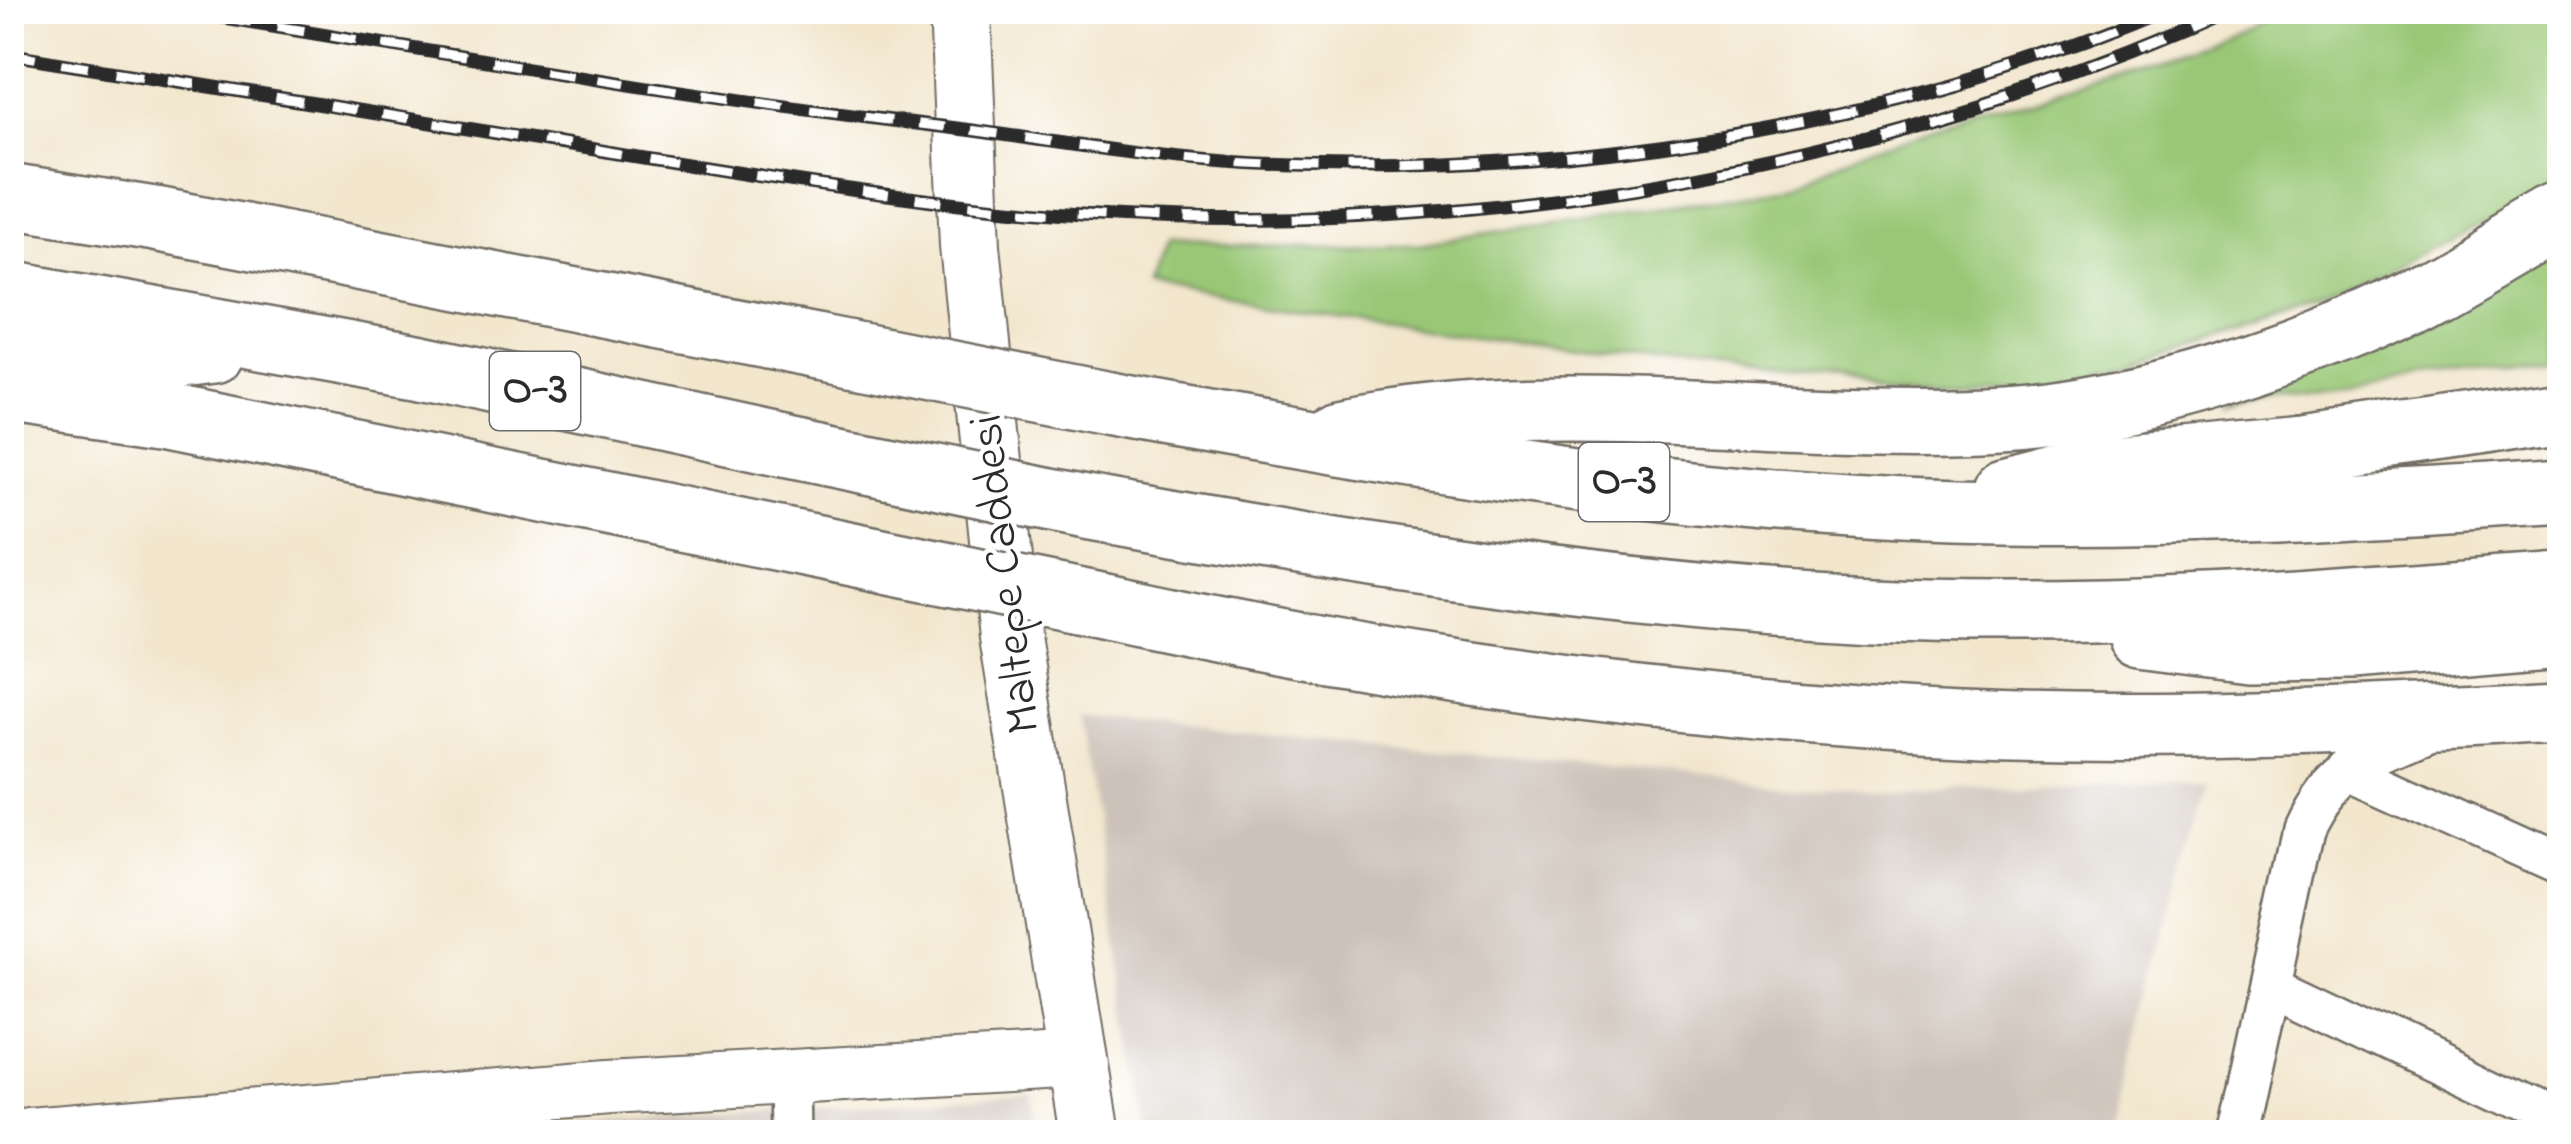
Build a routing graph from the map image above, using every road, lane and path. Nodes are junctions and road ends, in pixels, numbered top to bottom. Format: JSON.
{"nodes":[{"id":1,"x":960,"y":9,"type":"edge"},
{"id":2,"x":9,"y":160,"type":"edge"},
{"id":3,"x":9,"y":196,"type":"edge"},
{"id":4,"x":2562,"y":214,"type":"edge"},
{"id":5,"x":155,"y":218,"type":"junction"},
{"id":6,"x":9,"y":293,"type":"edge"},
{"id":7,"x":286,"y":340,"type":"junction"},
{"id":8,"x":9,"y":345,"type":"edge"},
{"id":9,"x":9,"y":391,"type":"edge"},
{"id":10,"x":2562,"y":411,"type":"edge"},
{"id":11,"x":1298,"y":439,"type":"junction"},
{"id":12,"x":2562,"y":492,"type":"edge"},
{"id":13,"x":1952,"y":511,"type":"junction"},
{"id":14,"x":2562,"y":583,"type":"edge"},
{"id":15,"x":1991,"y":612,"type":"junction"},
{"id":16,"x":2562,"y":632,"type":"edge"},
{"id":17,"x":2562,"y":711,"type":"edge"},
{"id":18,"x":2465,"y":716,"type":"junction"},
{"id":19,"x":2348,"y":769,"type":"junction"},
{"id":20,"x":2562,"y":866,"type":"edge"},
{"id":21,"x":2272,"y":985,"type":"junction"},
{"id":22,"x":1080,"y":1061,"type":"junction"},
{"id":23,"x":789,"y":1081,"type":"junction"},
{"id":24,"x":2562,"y":1124,"type":"edge"},
{"id":25,"x":29,"y":1135,"type":"edge"},
{"id":26,"x":790,"y":1135,"type":"edge"},
{"id":27,"x":1090,"y":1135,"type":"edge"},
{"id":28,"x":2238,"y":1135,"type":"edge"}],
"edges":[{"from":1,"to":22,"type":"main road","name":"Maltepe Caddesi"},
{"from":2,"to":5,"type":"highway"},
{"from":3,"to":5,"type":"highway","number":"O-3"},
{"from":4,"to":11,"type":"highway"},
{"from":5,"to":11,"type":"highway","number":"O-3","bridge":true},
{"from":6,"to":7,"type":"highway","number":"O-3"},
{"from":7,"to":8,"type":"highway"},
{"from":7,"to":15,"type":"highway","number":"O-3","bridge":true},
{"from":9,"to":18,"type":"highway","bridge":true},
{"from":10,"to":13,"type":"highway"},
{"from":11,"to":13,"type":"highway","number":"O-3"},
{"from":12,"to":13,"type":"highway","number":"O-3"},
{"from":14,"to":15,"type":"highway","number":"O-3"},
{"from":15,"to":16,"type":"highway"},
{"from":17,"to":18,"type":"highway"},
{"from":18,"to":19,"type":"street"},
{"from":19,"to":20,"type":"street"},
{"from":19,"to":21,"type":"street"},
{"from":21,"to":24,"type":"street"},
{"from":21,"to":28,"type":"street"},
{"from":22,"to":23,"type":"main road"},
{"from":22,"to":27,"type":"main road","name":"Maltepe Caddesi"},
{"from":23,"to":25,"type":"main road"},
{"from":23,"to":26,"type":"street"}]}
